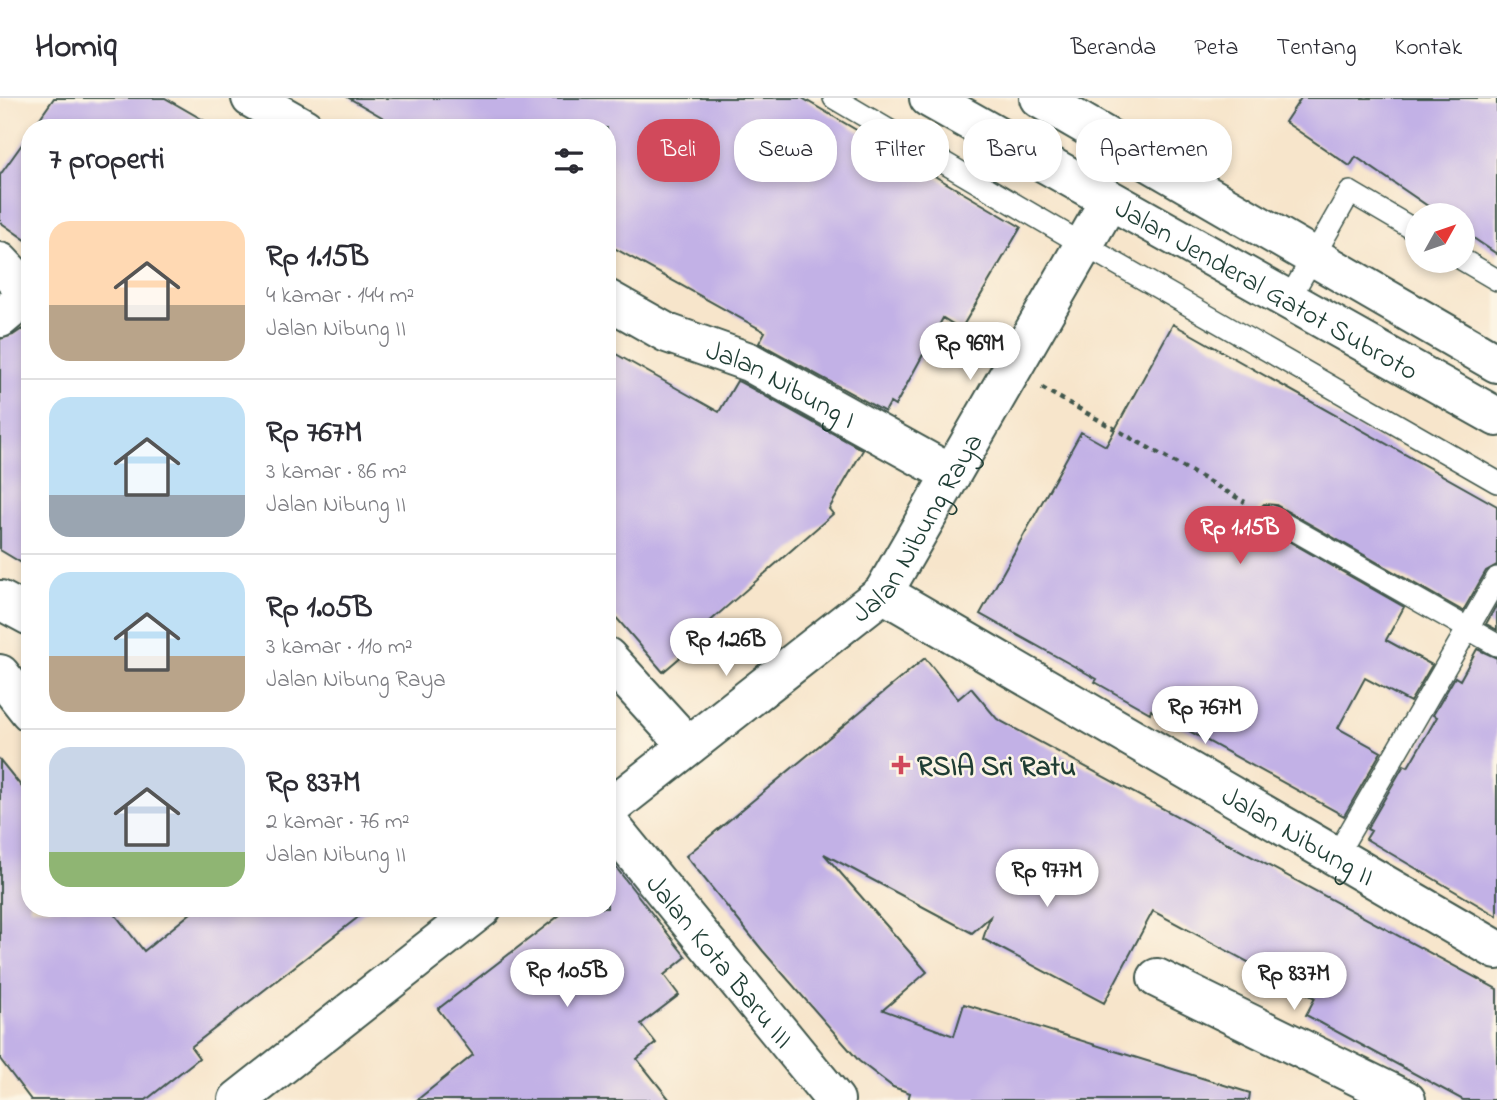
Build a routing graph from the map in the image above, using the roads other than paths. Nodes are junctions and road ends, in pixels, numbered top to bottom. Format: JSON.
{"nodes":[{"id":1,"x":251,"y":98,"type":"edge"},
{"id":2,"x":834,"y":98,"type":"edge"},
{"id":3,"x":929,"y":98,"type":"edge"},
{"id":4,"x":1038,"y":98,"type":"edge"},
{"id":5,"x":288,"y":119,"type":"edge"},
{"id":6,"x":1109,"y":201,"type":"junction"},
{"id":7,"x":1405,"y":224,"type":"edge"},
{"id":8,"x":1084,"y":245,"type":"junction"},
{"id":9,"x":1314,"y":256,"type":"junction"},
{"id":10,"x":0,"y":262,"type":"edge"},
{"id":11,"x":1475,"y":267,"type":"edge"},
{"id":12,"x":1497,"y":280,"type":"edge"},
{"id":13,"x":21,"y":285,"type":"edge"},
{"id":14,"x":21,"y":301,"type":"edge"},
{"id":15,"x":1288,"y":301,"type":"junction"},
{"id":16,"x":616,"y":304,"type":"edge"},
{"id":17,"x":0,"y":318,"type":"edge"},
{"id":18,"x":1496,"y":361,"type":"edge"},
{"id":19,"x":1497,"y":417,"type":"edge"},
{"id":20,"x":951,"y":474,"type":"junction"},
{"id":21,"x":1497,"y":482,"type":"edge"},
{"id":22,"x":1270,"y":516,"type":"road end"},
{"id":23,"x":1497,"y":578,"type":"edge"},
{"id":24,"x":883,"y":593,"type":"junction"},
{"id":25,"x":0,"y":600,"type":"edge"},
{"id":26,"x":21,"y":611,"type":"edge"},
{"id":27,"x":1468,"y":628,"type":"junction"},
{"id":28,"x":1497,"y":645,"type":"edge"},
{"id":29,"x":616,"y":667,"type":"edge"},
{"id":30,"x":0,"y":674,"type":"edge"},
{"id":31,"x":21,"y":701,"type":"edge"},
{"id":32,"x":688,"y":746,"type":"junction"},
{"id":33,"x":616,"y":803,"type":"edge"},
{"id":34,"x":616,"y":832,"type":"edge"},
{"id":35,"x":1336,"y":856,"type":"junction"},
{"id":36,"x":471,"y":917,"type":"edge"},
{"id":37,"x":1497,"y":950,"type":"edge"},
{"id":38,"x":1157,"y":978,"type":"dead end"},
{"id":39,"x":823,"y":1096,"type":"edge"},
{"id":40,"x":238,"y":1100,"type":"edge"},
{"id":41,"x":1406,"y":1100,"type":"edge"}],
"edges":[{"from":1,"to":5,"type":"street"},
{"from":2,"to":8,"type":"lane"},
{"from":3,"to":6,"type":"street","name":"Jalan Jenderal Gatot Subroto"},
{"from":4,"to":9,"type":"street","name":"Jalan Jenderal Gatot Subroto"},
{"from":6,"to":8,"type":"street","name":"Jalan Nibung Raya"},
{"from":6,"to":15,"type":"street","name":"Jalan Jenderal Gatot Subroto"},
{"from":7,"to":9,"type":"lane"},
{"from":8,"to":20,"type":"street","name":"Jalan Nibung Raya"},
{"from":8,"to":21,"type":"lane"},
{"from":9,"to":15,"type":"lane"},
{"from":9,"to":18,"type":"street","name":"Jalan Jenderal Gatot Subroto"},
{"from":10,"to":13,"type":"street"},
{"from":11,"to":12,"type":"lane"},
{"from":14,"to":17,"type":"street"},
{"from":15,"to":19,"type":"street","name":"Jalan Jenderal Gatot Subroto"},
{"from":16,"to":20,"type":"street","name":"Jalan Nibung I"},
{"from":20,"to":24,"type":"street","name":"Jalan Nibung Raya"},
{"from":22,"to":27,"type":"lane"},
{"from":23,"to":27,"type":"lane"},
{"from":24,"to":32,"type":"street","name":"Jalan Nibung Raya"},
{"from":24,"to":35,"type":"street","name":"Jalan Nibung II"},
{"from":25,"to":26,"type":"street"},
{"from":27,"to":28,"type":"lane"},
{"from":27,"to":35,"type":"lane"},
{"from":29,"to":32,"type":"street"},
{"from":30,"to":31,"type":"street"},
{"from":32,"to":33,"type":"street","name":"Jalan Nibung Raya"},
{"from":34,"to":39,"type":"street","name":"Jalan Kota Baru III"},
{"from":35,"to":37,"type":"street","name":"Jalan Nibung II"},
{"from":36,"to":40,"type":"street"},
{"from":38,"to":41,"type":"street"}]}
